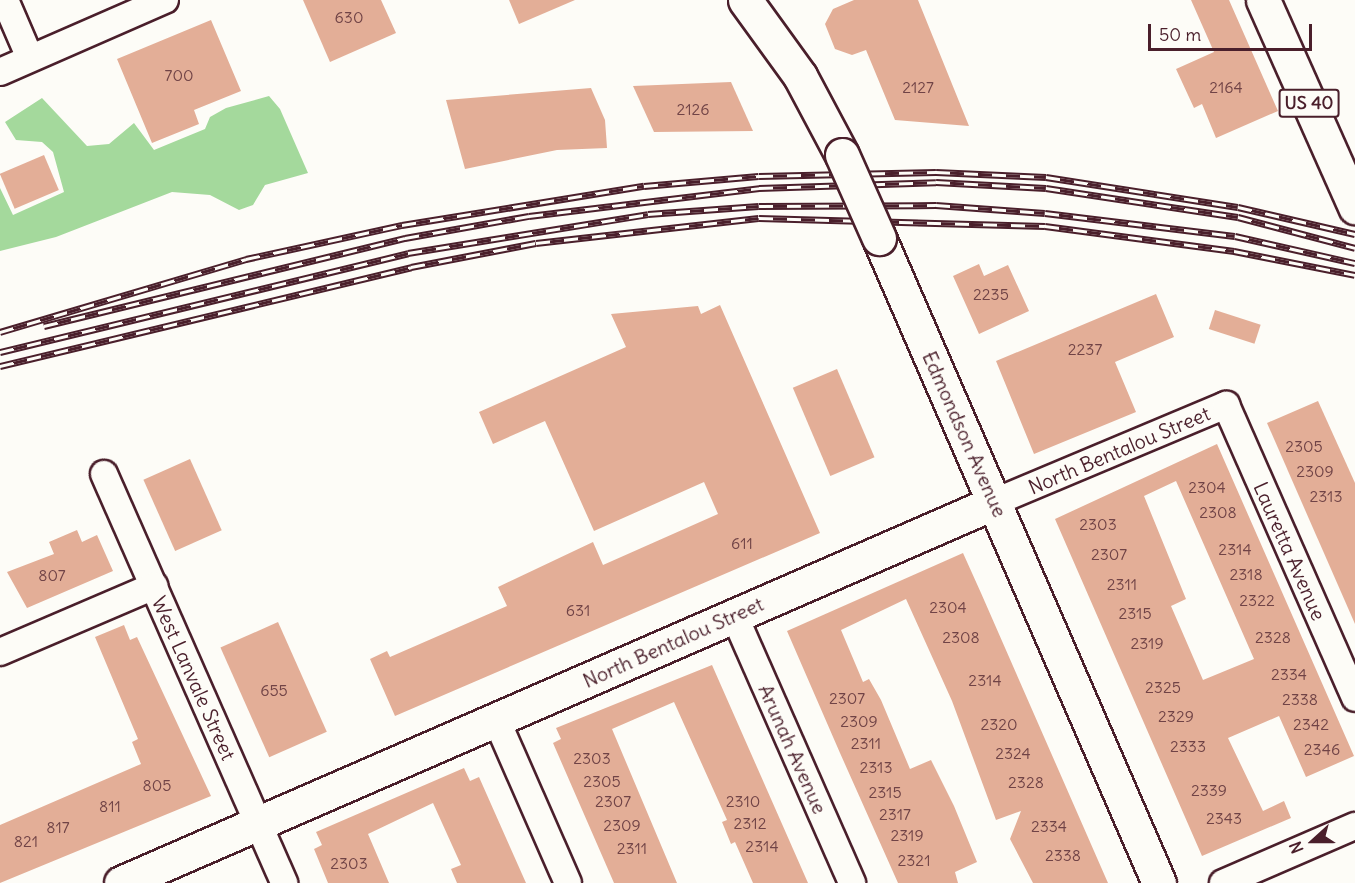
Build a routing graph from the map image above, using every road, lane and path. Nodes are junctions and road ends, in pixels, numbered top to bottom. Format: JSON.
{"nodes":[{"id":1,"x":5,"y":0,"type":"edge"},
{"id":2,"x":165,"y":0,"type":"edge"},
{"id":3,"x":745,"y":0,"type":"edge"},
{"id":4,"x":1263,"y":0,"type":"edge"},
{"id":5,"x":30,"y":58,"type":"junction"},
{"id":6,"x":0,"y":72,"type":"edge"},
{"id":7,"x":1355,"y":207,"type":"edge"},
{"id":8,"x":1226,"y":405,"type":"joint"},
{"id":9,"x":104,"y":474,"type":"dead end"},
{"id":10,"x":995,"y":502,"type":"junction"},
{"id":11,"x":154,"y":586,"type":"junction"},
{"id":12,"x":734,"y":615,"type":"junction"},
{"id":13,"x":0,"y":652,"type":"edge"},
{"id":14,"x":1355,"y":698,"type":"edge"},
{"id":15,"x":496,"y":719,"type":"junction"},
{"id":16,"x":258,"y":823,"type":"junction"},
{"id":17,"x":1355,"y":826,"type":"edge"},
{"id":18,"x":121,"y":883,"type":"edge"},
{"id":19,"x":284,"y":883,"type":"edge"},
{"id":20,"x":568,"y":883,"type":"edge"},
{"id":21,"x":852,"y":883,"type":"edge"},
{"id":22,"x":1160,"y":883,"type":"edge"},
{"id":23,"x":1223,"y":883,"type":"edge"}],
"edges":[{"from":1,"to":5,"type":"street"},
{"from":2,"to":5,"type":"street"},
{"from":3,"to":10,"type":"main road","name":"Edmondson Avenue","bridge":true},
{"from":4,"to":7,"type":"main road","number":"US 40"},
{"from":5,"to":6,"type":"street"},
{"from":8,"to":10,"type":"street","name":"North Bentalou Street"},
{"from":8,"to":14,"type":"street","name":"Lauretta Avenue"},
{"from":9,"to":11,"type":"street","name":"West Lanvale Street"},
{"from":10,"to":12,"type":"main road","name":"North Bentalou Street"},
{"from":10,"to":22,"type":"main road","name":"Edmondson Avenue"},
{"from":11,"to":13,"type":"street"},
{"from":11,"to":16,"type":"street","name":"West Lanvale Street"},
{"from":12,"to":15,"type":"main road","name":"North Bentalou Street"},
{"from":12,"to":21,"type":"street","name":"Arunah Avenue"},
{"from":15,"to":16,"type":"main road","name":"North Bentalou Street"},
{"from":15,"to":20,"type":"street"},
{"from":16,"to":18,"type":"main road","name":"North Bentalou Street"},
{"from":16,"to":19,"type":"street","name":"West Lanvale Street"},
{"from":17,"to":23,"type":"street"}]}
